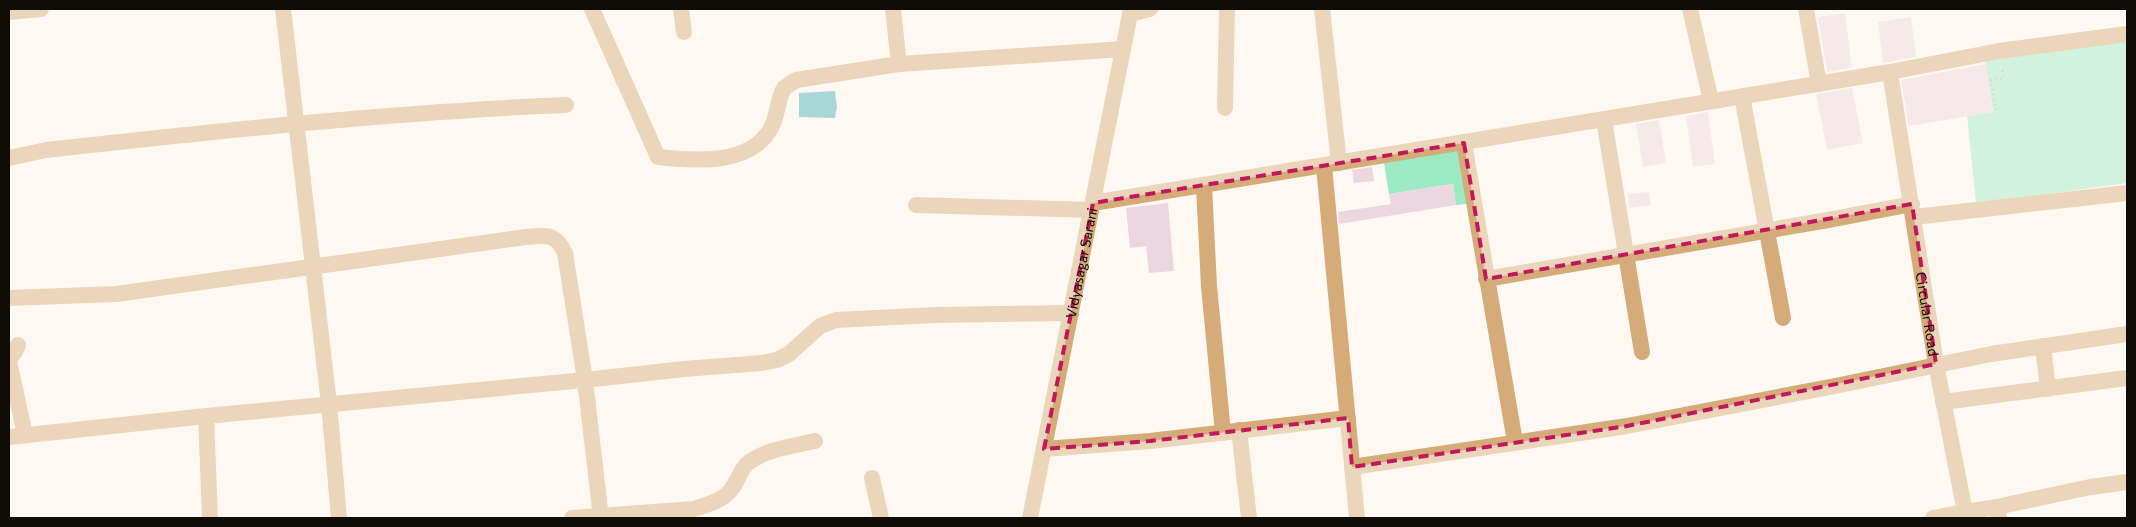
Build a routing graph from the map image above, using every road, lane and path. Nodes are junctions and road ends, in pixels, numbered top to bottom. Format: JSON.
{"nodes":[{"id":1,"x":41,"y":9,"type":"edge"},
{"id":2,"x":283,"y":9,"type":"edge"},
{"id":3,"x":592,"y":9,"type":"edge"},
{"id":4,"x":681,"y":9,"type":"edge"},
{"id":5,"x":893,"y":9,"type":"edge"},
{"id":6,"x":1150,"y":9,"type":"edge"},
{"id":7,"x":1227,"y":9,"type":"edge"},
{"id":8,"x":1322,"y":9,"type":"edge"},
{"id":9,"x":1690,"y":9,"type":"edge"},
{"id":10,"x":1806,"y":9,"type":"edge"},
{"id":11,"x":1130,"y":11,"type":"edge"},
{"id":12,"x":9,"y":12,"type":"edge"},
{"id":13,"x":684,"y":32,"type":"dead end"},
{"id":14,"x":2127,"y":34,"type":"edge"},
{"id":15,"x":1123,"y":49,"type":"junction"},
{"id":16,"x":2000,"y":54,"type":"junction"},
{"id":17,"x":899,"y":64,"type":"junction"},
{"id":18,"x":1890,"y":72,"type":"junction"},
{"id":19,"x":1819,"y":84,"type":"junction"},
{"id":20,"x":1742,"y":96,"type":"junction"},
{"id":21,"x":1711,"y":102,"type":"junction"},
{"id":22,"x":566,"y":105,"type":"dead end"},
{"id":23,"x":1225,"y":108,"type":"dead end"},
{"id":24,"x":1996,"y":110,"type":"dead end"},
{"id":25,"x":1604,"y":120,"type":"junction"},
{"id":26,"x":296,"y":123,"type":"junction"},
{"id":27,"x":1464,"y":142,"type":"junction"},
{"id":28,"x":9,"y":158,"type":"edge"},
{"id":29,"x":1332,"y":164,"type":"junction"},
{"id":30,"x":1204,"y":186,"type":"junction"},
{"id":31,"x":2127,"y":192,"type":"edge"},
{"id":32,"x":916,"y":205,"type":"dead end"},
{"id":33,"x":1092,"y":207,"type":"junction"},
{"id":34,"x":1913,"y":211,"type":"junction"},
{"id":35,"x":1766,"y":231,"type":"junction"},
{"id":36,"x":1626,"y":255,"type":"junction"},
{"id":37,"x":312,"y":267,"type":"junction"},
{"id":38,"x":1486,"y":279,"type":"junction"},
{"id":39,"x":9,"y":298,"type":"edge"},
{"id":40,"x":1071,"y":313,"type":"junction"},
{"id":41,"x":1783,"y":318,"type":"dead end"},
{"id":42,"x":2127,"y":334,"type":"edge"},
{"id":43,"x":18,"y":345,"type":"dead end"},
{"id":44,"x":2042,"y":346,"type":"junction"},
{"id":45,"x":1642,"y":352,"type":"dead end"},
{"id":46,"x":9,"y":360,"type":"edge"},
{"id":47,"x":1936,"y":364,"type":"junction"},
{"id":48,"x":2127,"y":378,"type":"edge"},
{"id":49,"x":585,"y":380,"type":"junction"},
{"id":50,"x":2048,"y":388,"type":"junction"},
{"id":51,"x":1943,"y":402,"type":"junction"},
{"id":52,"x":329,"y":404,"type":"junction"},
{"id":53,"x":206,"y":416,"type":"junction"},
{"id":54,"x":1348,"y":418,"type":"junction"},
{"id":55,"x":1231,"y":431,"type":"junction"},
{"id":56,"x":25,"y":435,"type":"junction"},
{"id":57,"x":9,"y":437,"type":"edge"},
{"id":58,"x":815,"y":441,"type":"dead end"},
{"id":59,"x":1514,"y":442,"type":"junction"},
{"id":60,"x":1044,"y":449,"type":"junction"},
{"id":61,"x":1352,"y":467,"type":"junction"},
{"id":62,"x":872,"y":478,"type":"dead end"},
{"id":63,"x":2127,"y":482,"type":"edge"},
{"id":64,"x":1965,"y":512,"type":"junction"},
{"id":65,"x":1998,"y":513,"type":"edge"},
{"id":66,"x":601,"y":517,"type":"edge"},
{"id":67,"x":210,"y":518,"type":"edge"},
{"id":68,"x":339,"y":518,"type":"edge"},
{"id":69,"x":572,"y":518,"type":"edge"},
{"id":70,"x":881,"y":518,"type":"edge"},
{"id":71,"x":1030,"y":518,"type":"edge"},
{"id":72,"x":1249,"y":518,"type":"edge"},
{"id":73,"x":1358,"y":518,"type":"edge"},
{"id":74,"x":1933,"y":518,"type":"edge"}],
"edges":[{"from":1,"to":12,"type":"street"},
{"from":2,"to":26,"type":"street"},
{"from":3,"to":17,"type":"street"},
{"from":4,"to":13,"type":"street"},
{"from":5,"to":17,"type":"street"},
{"from":6,"to":11,"type":"street"},
{"from":7,"to":23,"type":"street"},
{"from":8,"to":29,"type":"street"},
{"from":9,"to":21,"type":"street"},
{"from":10,"to":19,"type":"street"},
{"from":11,"to":15,"type":"street","name":"Vidyasagar Sarani"},
{"from":14,"to":16,"type":"street"},
{"from":15,"to":17,"type":"street"},
{"from":15,"to":33,"type":"street","name":"Vidyasagar Sarani"},
{"from":16,"to":18,"type":"street"},
{"from":16,"to":24,"type":"path"},
{"from":18,"to":19,"type":"street"},
{"from":18,"to":34,"type":"street","name":"Circular Road"},
{"from":19,"to":20,"type":"street"},
{"from":20,"to":21,"type":"street"},
{"from":20,"to":35,"type":"street"},
{"from":21,"to":25,"type":"street"},
{"from":22,"to":26,"type":"street"},
{"from":25,"to":27,"type":"street"},
{"from":25,"to":36,"type":"street"},
{"from":26,"to":28,"type":"street"},
{"from":26,"to":37,"type":"street"},
{"from":27,"to":29,"type":"street"},
{"from":27,"to":38,"type":"street"},
{"from":29,"to":30,"type":"street"},
{"from":29,"to":54,"type":"street"},
{"from":30,"to":33,"type":"street"},
{"from":30,"to":55,"type":"street"},
{"from":31,"to":34,"type":"street"},
{"from":32,"to":33,"type":"street"},
{"from":33,"to":40,"type":"street","name":"Vidyasagar Sarani"},
{"from":34,"to":35,"type":"street"},
{"from":34,"to":47,"type":"street","name":"Circular Road"},
{"from":35,"to":36,"type":"street"},
{"from":35,"to":41,"type":"street"},
{"from":36,"to":38,"type":"street"},
{"from":36,"to":45,"type":"street"},
{"from":37,"to":39,"type":"street"},
{"from":37,"to":49,"type":"street"},
{"from":37,"to":52,"type":"street"},
{"from":38,"to":59,"type":"street"},
{"from":40,"to":49,"type":"street"},
{"from":40,"to":60,"type":"street","name":"Vidyasagar Sarani"},
{"from":42,"to":44,"type":"street"},
{"from":43,"to":46,"type":"street"},
{"from":44,"to":47,"type":"street"},
{"from":44,"to":50,"type":"street"},
{"from":46,"to":56,"type":"street"},
{"from":47,"to":51,"type":"street","name":"Circular Road"},
{"from":47,"to":59,"type":"street"},
{"from":48,"to":50,"type":"street"},
{"from":49,"to":52,"type":"street"},
{"from":49,"to":66,"type":"street"},
{"from":50,"to":51,"type":"street"},
{"from":51,"to":64,"type":"street","name":"Circular Road"},
{"from":52,"to":53,"type":"street"},
{"from":52,"to":68,"type":"street"},
{"from":53,"to":56,"type":"street"},
{"from":53,"to":67,"type":"street"},
{"from":54,"to":55,"type":"street"},
{"from":54,"to":61,"type":"street"},
{"from":55,"to":60,"type":"street"},
{"from":55,"to":72,"type":"street"},
{"from":56,"to":57,"type":"street"},
{"from":58,"to":66,"type":"street"},
{"from":59,"to":61,"type":"street"},
{"from":60,"to":71,"type":"street","name":"Vidyasagar Sarani"},
{"from":61,"to":73,"type":"street"},
{"from":62,"to":70,"type":"street"},
{"from":63,"to":65,"type":"street"},
{"from":64,"to":65,"type":"street"},
{"from":64,"to":74,"type":"street"},
{"from":66,"to":69,"type":"street"}]}
